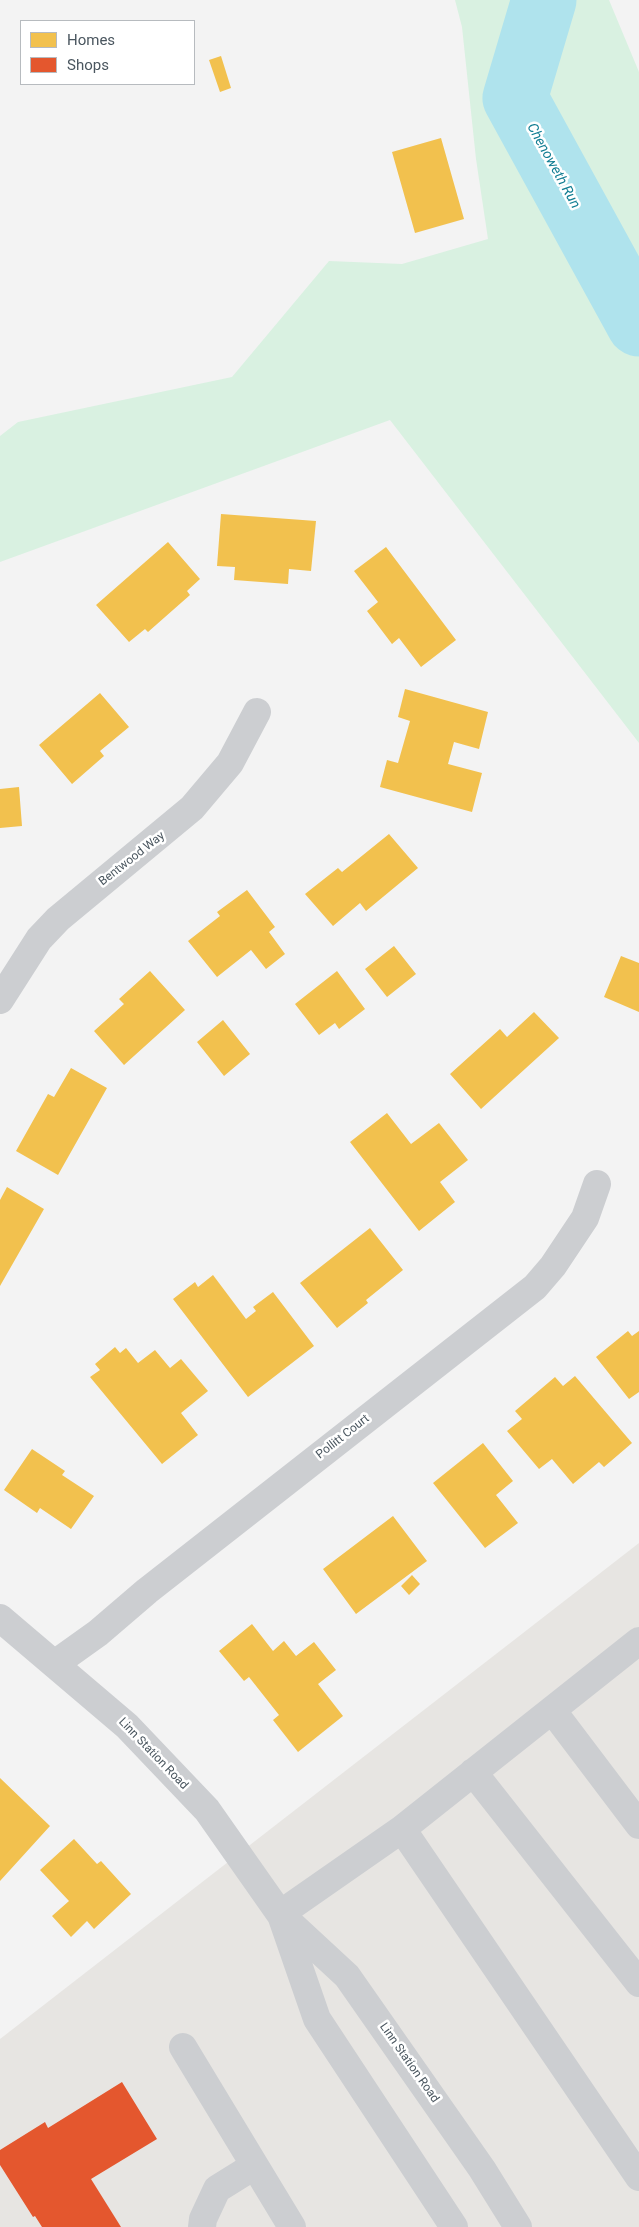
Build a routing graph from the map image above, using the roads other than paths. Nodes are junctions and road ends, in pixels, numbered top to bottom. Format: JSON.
{"nodes":[{"id":1,"x":257,"y":712,"type":"dead end"},
{"id":2,"x":1,"y":997,"type":"edge"},
{"id":3,"x":597,"y":1184,"type":"dead end"},
{"id":4,"x":0,"y":1618,"type":"edge"},
{"id":5,"x":639,"y":1641,"type":"edge"},
{"id":6,"x":56,"y":1663,"type":"junction"},
{"id":7,"x":552,"y":1710,"type":"junction"},
{"id":8,"x":474,"y":1772,"type":"junction"},
{"id":9,"x":639,"y":1825,"type":"edge"},
{"id":10,"x":402,"y":1829,"type":"junction"},
{"id":11,"x":280,"y":1914,"type":"junction"},
{"id":12,"x":639,"y":1983,"type":"edge"},
{"id":13,"x":183,"y":2047,"type":"dead end"},
{"id":14,"x":254,"y":2166,"type":"junction"},
{"id":15,"x":639,"y":2177,"type":"edge"},
{"id":16,"x":202,"y":2227,"type":"edge"},
{"id":17,"x":292,"y":2227,"type":"edge"},
{"id":18,"x":454,"y":2227,"type":"edge"},
{"id":19,"x":518,"y":2227,"type":"edge"}],
"edges":[{"from":1,"to":2,"type":"street","name":"Bentwood Way"},
{"from":3,"to":6,"type":"street","name":"Pollitt Court"},
{"from":4,"to":6,"type":"street","name":"Linn Station Road"},
{"from":5,"to":7,"type":"street"},
{"from":6,"to":11,"type":"street","name":"Linn Station Road"},
{"from":7,"to":8,"type":"street"},
{"from":7,"to":9,"type":"street"},
{"from":8,"to":10,"type":"street"},
{"from":8,"to":12,"type":"street"},
{"from":10,"to":11,"type":"street"},
{"from":10,"to":15,"type":"street"},
{"from":11,"to":18,"type":"street","name":"Linn Station Road"},
{"from":11,"to":19,"type":"street","name":"Linn Station Road"},
{"from":13,"to":14,"type":"street"},
{"from":14,"to":16,"type":"street"},
{"from":14,"to":17,"type":"street"}]}
